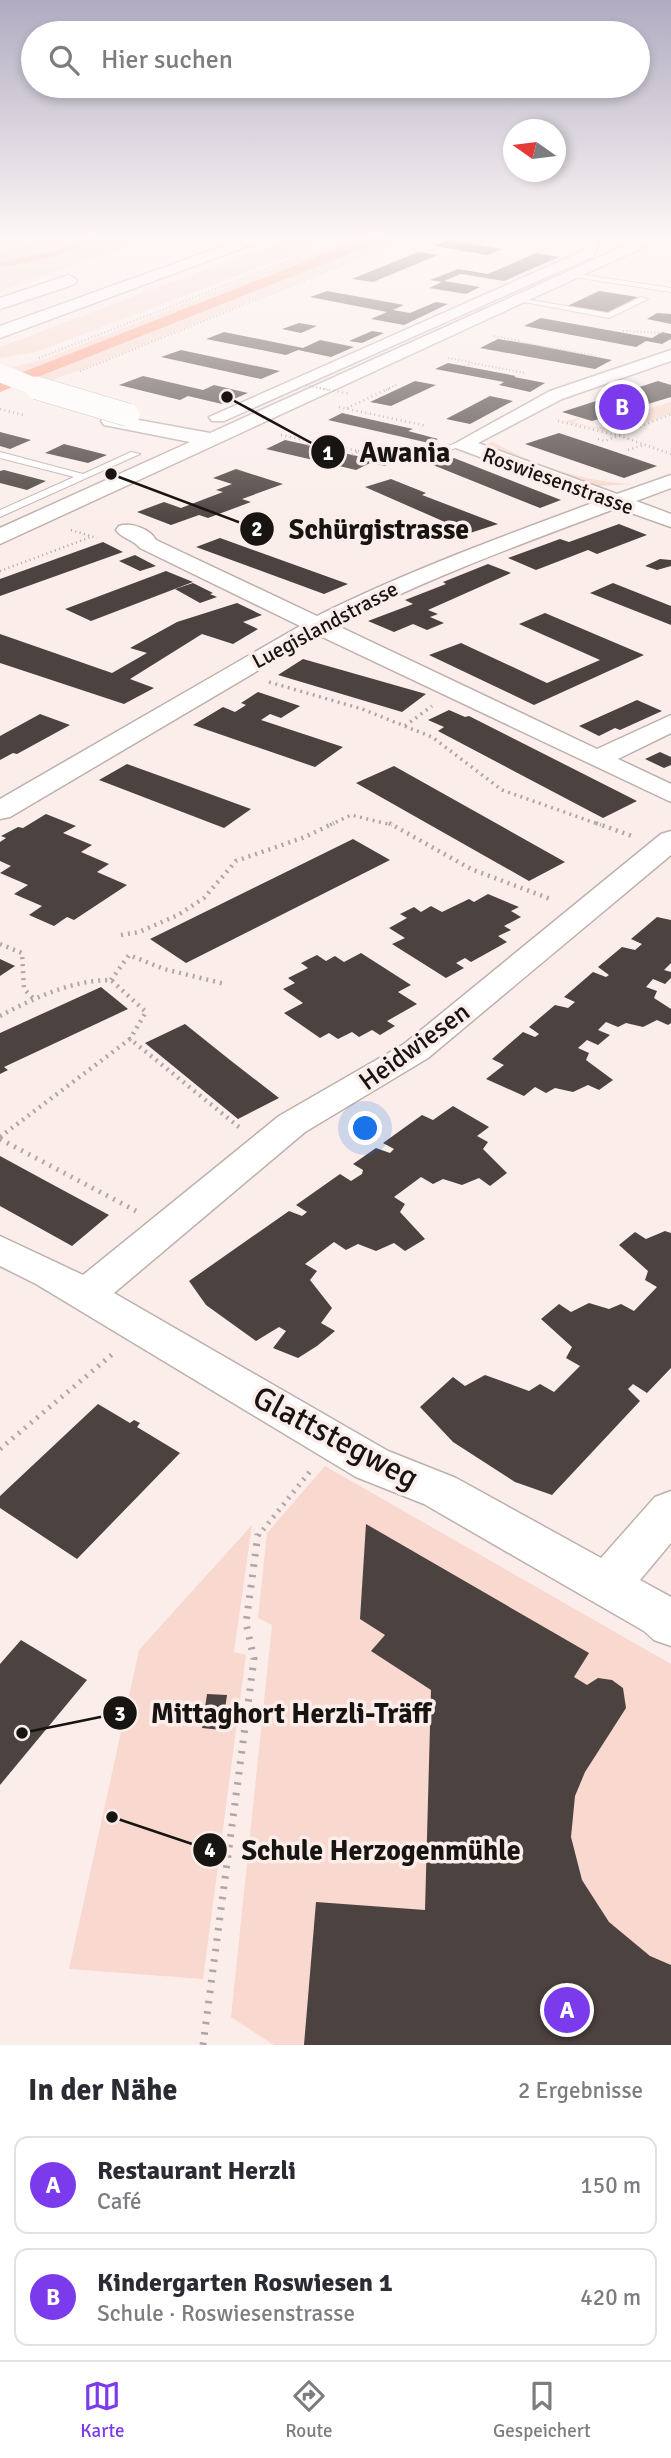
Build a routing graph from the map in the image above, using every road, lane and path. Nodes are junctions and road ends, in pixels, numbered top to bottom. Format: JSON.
{"nodes":[{"id":1,"x":98,"y":334,"type":"edge"},
{"id":2,"x":169,"y":334,"type":"edge"},
{"id":3,"x":405,"y":334,"type":"edge"},
{"id":4,"x":444,"y":334,"type":"edge"},
{"id":5,"x":494,"y":336,"type":"dead end"},
{"id":6,"x":671,"y":355,"type":"edge"},
{"id":7,"x":602,"y":357,"type":"dead end"},
{"id":8,"x":453,"y":359,"type":"dead end"},
{"id":9,"x":30,"y":361,"type":"dead end"},
{"id":10,"x":472,"y":363,"type":"junction"},
{"id":11,"x":465,"y":366,"type":"dead end"},
{"id":12,"x":327,"y":369,"type":"junction"},
{"id":13,"x":0,"y":373,"type":"edge"},
{"id":14,"x":525,"y":373,"type":"dead end"},
{"id":15,"x":68,"y":375,"type":"dead end"},
{"id":16,"x":356,"y":375,"type":"junction"},
{"id":17,"x":398,"y":384,"type":"dead end"},
{"id":18,"x":0,"y":385,"type":"edge"},
{"id":19,"x":306,"y":385,"type":"dead end"},
{"id":20,"x":350,"y":394,"type":"dead end"},
{"id":21,"x":331,"y":405,"type":"dead end"},
{"id":22,"x":346,"y":408,"type":"junction"},
{"id":23,"x":671,"y":414,"type":"edge"},
{"id":24,"x":218,"y":417,"type":"dead end"},
{"id":25,"x":119,"y":418,"type":"junction"},
{"id":26,"x":551,"y":419,"type":"dead end"},
{"id":27,"x":427,"y":426,"type":"dead end"},
{"id":28,"x":281,"y":429,"type":"dead end"},
{"id":29,"x":620,"y":436,"type":"junction"},
{"id":30,"x":598,"y":439,"type":"dead end"},
{"id":31,"x":212,"y":440,"type":"junction"},
{"id":32,"x":314,"y":442,"type":"junction"},
{"id":33,"x":463,"y":444,"type":"junction"},
{"id":34,"x":644,"y":444,"type":"junction"},
{"id":35,"x":307,"y":445,"type":"dead end"},
{"id":36,"x":628,"y":450,"type":"dead end"},
{"id":37,"x":135,"y":454,"type":"dead end"},
{"id":38,"x":671,"y":454,"type":"edge"},
{"id":39,"x":0,"y":455,"type":"edge"},
{"id":40,"x":352,"y":455,"type":"dead end"},
{"id":41,"x":409,"y":460,"type":"dead end"},
{"id":42,"x":84,"y":477,"type":"junction"},
{"id":43,"x":671,"y":481,"type":"edge"},
{"id":44,"x":0,"y":499,"type":"edge"},
{"id":45,"x":616,"y":501,"type":"junction"},
{"id":46,"x":20,"y":505,"type":"junction"},
{"id":47,"x":0,"y":514,"type":"edge"},
{"id":48,"x":671,"y":521,"type":"edge"},
{"id":49,"x":127,"y":530,"type":"dead end"},
{"id":50,"x":0,"y":537,"type":"edge"},
{"id":51,"x":93,"y":537,"type":"dead end"},
{"id":52,"x":0,"y":571,"type":"edge"},
{"id":53,"x":316,"y":626,"type":"junction"},
{"id":54,"x":261,"y":678,"type":"dead end"},
{"id":55,"x":434,"y":705,"type":"dead end"},
{"id":56,"x":671,"y":723,"type":"edge"},
{"id":57,"x":404,"y":726,"type":"junction"},
{"id":58,"x":597,"y":758,"type":"junction"},
{"id":59,"x":671,"y":794,"type":"edge"},
{"id":60,"x":0,"y":811,"type":"edge"},
{"id":61,"x":637,"y":838,"type":"dead end"},
{"id":62,"x":671,"y":840,"type":"edge"},
{"id":63,"x":558,"y":902,"type":"dead end"},
{"id":64,"x":121,"y":935,"type":"dead end"},
{"id":65,"x":0,"y":944,"type":"edge"},
{"id":66,"x":111,"y":980,"type":"junction"},
{"id":67,"x":225,"y":984,"type":"dead end"},
{"id":68,"x":33,"y":998,"type":"junction"},
{"id":69,"x":0,"y":1016,"type":"edge"},
{"id":70,"x":130,"y":1039,"type":"junction"},
{"id":71,"x":241,"y":1129,"type":"dead end"},
{"id":72,"x":0,"y":1138,"type":"edge"},
{"id":73,"x":138,"y":1211,"type":"dead end"},
{"id":74,"x":0,"y":1250,"type":"edge"},
{"id":75,"x":86,"y":1295,"type":"junction"},
{"id":76,"x":126,"y":1342,"type":"dead end"},
{"id":77,"x":0,"y":1449,"type":"edge"},
{"id":78,"x":317,"y":1464,"type":"dead end"},
{"id":79,"x":671,"y":1510,"type":"edge"},
{"id":80,"x":606,"y":1586,"type":"junction"},
{"id":81,"x":671,"y":1625,"type":"edge"},
{"id":82,"x":203,"y":2045,"type":"edge"}],
"edges":[{"from":1,"to":9,"type":"path"},
{"from":2,"to":15,"type":"path"},
{"from":3,"to":12,"type":"street"},
{"from":4,"to":16,"type":"main road"},
{"from":5,"to":7,"type":"path"},
{"from":6,"to":33,"type":"street","name":"Roswiesenstrasse"},
{"from":8,"to":10,"type":"path"},
{"from":10,"to":11,"type":"path"},
{"from":10,"to":14,"type":"path"},
{"from":12,"to":16,"type":"lane"},
{"from":12,"to":24,"type":"street"},
{"from":13,"to":25,"type":"main road","bridge":true},
{"from":16,"to":31,"type":"main road"},
{"from":17,"to":22,"type":"path"},
{"from":18,"to":25,"type":"main road"},
{"from":19,"to":20,"type":"path","bridge":true},
{"from":21,"to":22,"type":"path"},
{"from":22,"to":27,"type":"path"},
{"from":23,"to":29,"type":"path"},
{"from":25,"to":31,"type":"main road"},
{"from":26,"to":29,"type":"path"},
{"from":28,"to":32,"type":"path"},
{"from":29,"to":30,"type":"path"},
{"from":29,"to":34,"type":"path"},
{"from":31,"to":50,"type":"main road"},
{"from":32,"to":35,"type":"path"},
{"from":32,"to":40,"type":"path"},
{"from":33,"to":41,"type":"lane"},
{"from":33,"to":45,"type":"street","name":"Roswiesenstrasse"},
{"from":34,"to":36,"type":"path"},
{"from":34,"to":38,"type":"path"},
{"from":37,"to":42,"type":"lane"},
{"from":39,"to":42,"type":"lane"},
{"from":42,"to":46,"type":"lane"},
{"from":43,"to":45,"type":"street","name":"Luegislandstrasse"},
{"from":44,"to":46,"type":"lane"},
{"from":45,"to":48,"type":"street","name":"Roswiesenstrasse"},
{"from":45,"to":53,"type":"street","name":"Luegislandstrasse"},
{"from":46,"to":47,"type":"lane"},
{"from":49,"to":53,"type":"street"},
{"from":51,"to":52,"type":"path"},
{"from":53,"to":58,"type":"street"},
{"from":53,"to":60,"type":"street","name":"Luegislandstrasse"},
{"from":54,"to":57,"type":"path"},
{"from":55,"to":57,"type":"path"},
{"from":56,"to":58,"type":"street"},
{"from":57,"to":61,"type":"path"},
{"from":58,"to":59,"type":"street"},
{"from":62,"to":75,"type":"street","name":"Heidwiesen"},
{"from":63,"to":64,"type":"path"},
{"from":65,"to":68,"type":"path"},
{"from":66,"to":67,"type":"path"},
{"from":66,"to":68,"type":"path"},
{"from":66,"to":70,"type":"path"},
{"from":68,"to":69,"type":"path"},
{"from":70,"to":71,"type":"path"},
{"from":70,"to":72,"type":"path"},
{"from":72,"to":73,"type":"path"},
{"from":74,"to":75,"type":"street","name":"Glattstegweg"},
{"from":75,"to":80,"type":"street","name":"Glattstegweg"},
{"from":76,"to":77,"type":"path"},
{"from":78,"to":82,"type":"path"},
{"from":79,"to":80,"type":"street"},
{"from":80,"to":81,"type":"street","name":"Glattstegweg"}]}
